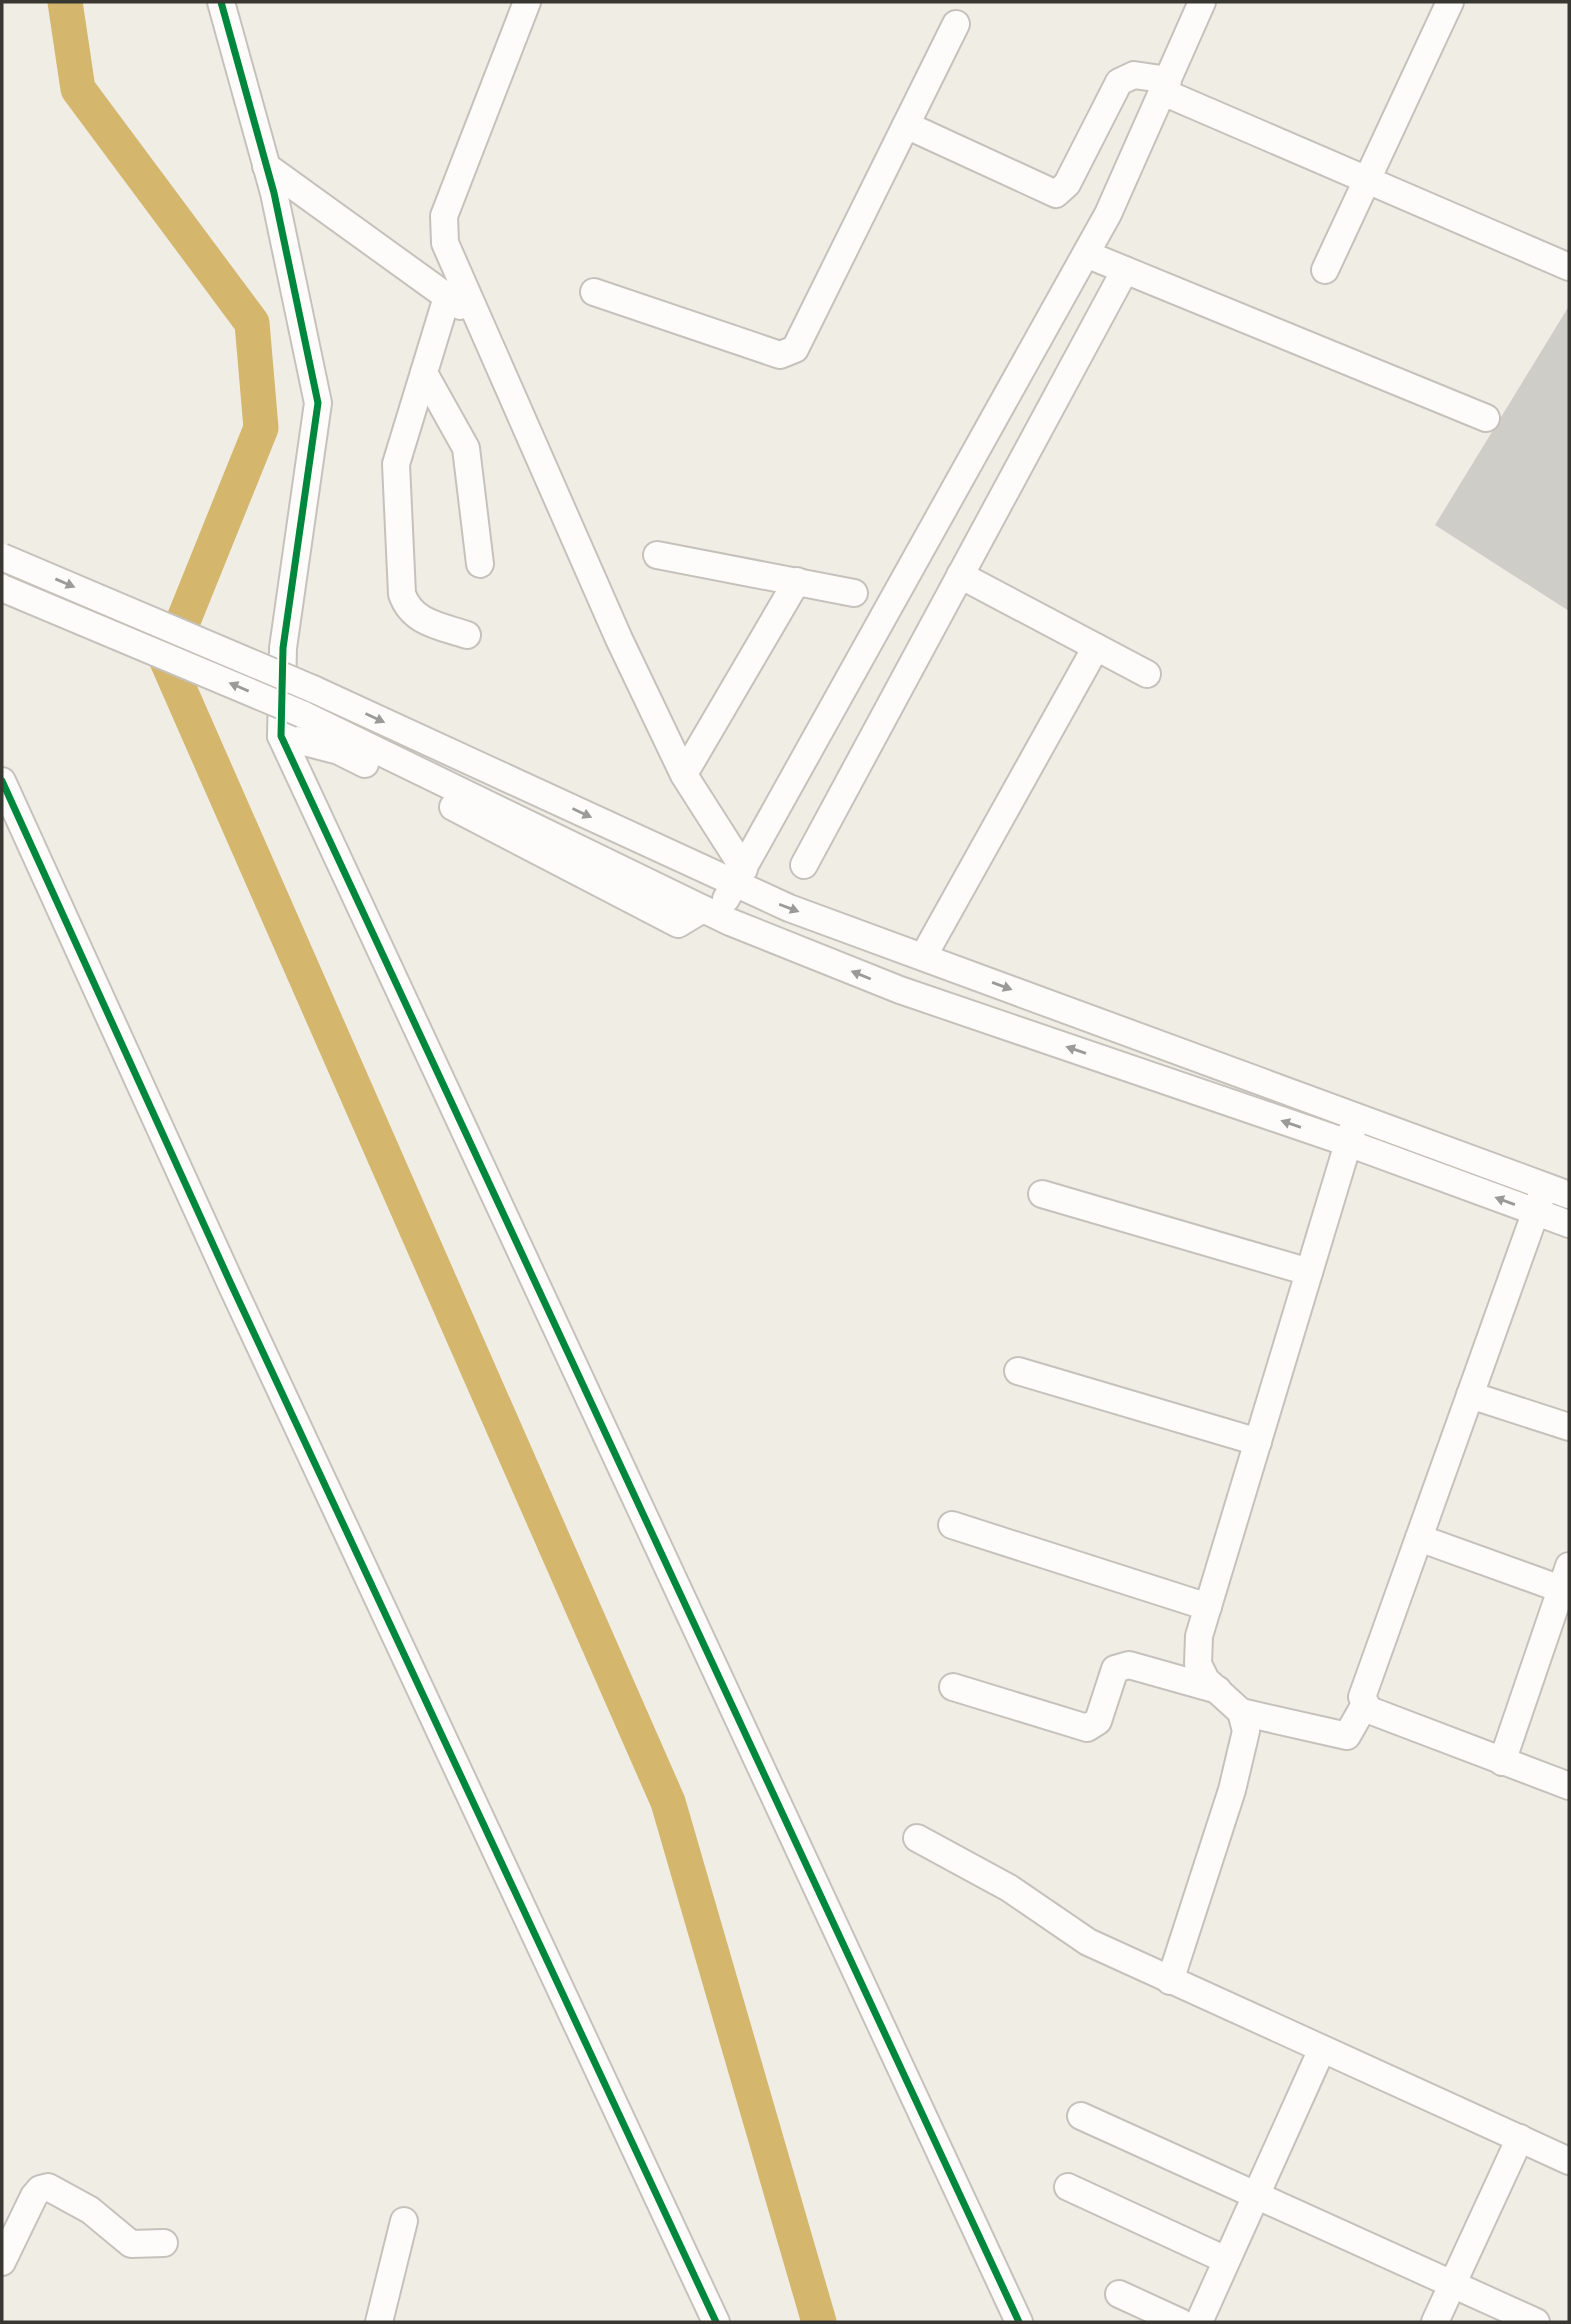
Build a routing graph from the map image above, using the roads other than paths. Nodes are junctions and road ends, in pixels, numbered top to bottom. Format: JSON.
{"nodes":[{"id":1,"x":221,"y":2,"type":"edge"},
{"id":2,"x":527,"y":2,"type":"edge"},
{"id":3,"x":1202,"y":2,"type":"edge"},
{"id":4,"x":1450,"y":2,"type":"edge"},
{"id":5,"x":956,"y":24,"type":"dead end"},
{"id":6,"x":1165,"y":86,"type":"junction"},
{"id":7,"x":906,"y":125,"type":"junction"},
{"id":8,"x":266,"y":166,"type":"junction"},
{"id":9,"x":1367,"y":179,"type":"junction"},
{"id":10,"x":1086,"y":254,"type":"junction"},
{"id":11,"x":1569,"y":267,"type":"edge"},
{"id":12,"x":1125,"y":270,"type":"junction"},
{"id":13,"x":1325,"y":270,"type":"dead end"},
{"id":14,"x":594,"y":292,"type":"dead end"},
{"id":15,"x":447,"y":297,"type":"junction"},
{"id":16,"x":478,"y":319,"type":"junction"},
{"id":17,"x":424,"y":373,"type":"junction"},
{"id":18,"x":1486,"y":418,"type":"dead end"},
{"id":19,"x":657,"y":555,"type":"dead end"},
{"id":20,"x":2,"y":557,"type":"edge"},
{"id":21,"x":480,"y":564,"type":"dead end"},
{"id":22,"x":960,"y":575,"type":"junction"},
{"id":23,"x":797,"y":581,"type":"junction"},
{"id":24,"x":2,"y":588,"type":"edge"},
{"id":25,"x":854,"y":593,"type":"dead end"},
{"id":26,"x":467,"y":635,"type":"dead end"},
{"id":27,"x":1096,"y":647,"type":"junction"},
{"id":28,"x":1147,"y":674,"type":"dead end"},
{"id":29,"x":281,"y":736,"type":"junction"},
{"id":30,"x":684,"y":774,"type":"junction"},
{"id":31,"x":2,"y":781,"type":"edge"},
{"id":32,"x":804,"y":865,"type":"dead end"},
{"id":33,"x":740,"y":877,"type":"junction"},
{"id":34,"x":709,"y":912,"type":"junction"},
{"id":35,"x":923,"y":957,"type":"junction"},
{"id":36,"x":1357,"y":1116,"type":"junction"},
{"id":37,"x":1348,"y":1143,"type":"junction"},
{"id":38,"x":1557,"y":1191,"type":"edge"},
{"id":39,"x":1042,"y":1194,"type":"dead end"},
{"id":40,"x":1535,"y":1211,"type":"junction"},
{"id":41,"x":1569,"y":1224,"type":"edge"},
{"id":42,"x":1309,"y":1272,"type":"junction"},
{"id":43,"x":1018,"y":1371,"type":"dead end"},
{"id":44,"x":1470,"y":1395,"type":"junction"},
{"id":45,"x":1569,"y":1427,"type":"edge"},
{"id":46,"x":1258,"y":1442,"type":"junction"},
{"id":47,"x":952,"y":1525,"type":"dead end"},
{"id":48,"x":1419,"y":1538,"type":"junction"},
{"id":49,"x":1566,"y":1582,"type":"edge"},
{"id":50,"x":1208,"y":1607,"type":"junction"},
{"id":51,"x":953,"y":1687,"type":"dead end"},
{"id":52,"x":1218,"y":1690,"type":"junction"},
{"id":53,"x":1364,"y":1706,"type":"junction"},
{"id":54,"x":1241,"y":1712,"type":"junction"},
{"id":55,"x":1502,"y":1762,"type":"junction"},
{"id":56,"x":1569,"y":1786,"type":"edge"},
{"id":57,"x":917,"y":1838,"type":"dead end"},
{"id":58,"x":1170,"y":1981,"type":"junction"},
{"id":59,"x":1322,"y":2049,"type":"junction"},
{"id":60,"x":1081,"y":2116,"type":"dead end"},
{"id":61,"x":1520,"y":2138,"type":"junction"},
{"id":62,"x":1569,"y":2161,"type":"edge"},
{"id":63,"x":1068,"y":2187,"type":"dead end"},
{"id":64,"x":1254,"y":2194,"type":"junction"},
{"id":65,"x":404,"y":2221,"type":"dead end"},
{"id":66,"x":164,"y":2243,"type":"dead end"},
{"id":67,"x":1226,"y":2260,"type":"junction"},
{"id":68,"x":2,"y":2262,"type":"edge"},
{"id":69,"x":1453,"y":2285,"type":"junction"},
{"id":70,"x":1119,"y":2294,"type":"dead end"},
{"id":71,"x":379,"y":2322,"type":"edge"},
{"id":72,"x":716,"y":2322,"type":"edge"},
{"id":73,"x":1019,"y":2322,"type":"edge"},
{"id":74,"x":1180,"y":2322,"type":"edge"},
{"id":75,"x":1199,"y":2322,"type":"edge"},
{"id":76,"x":1435,"y":2322,"type":"edge"},
{"id":77,"x":1536,"y":2322,"type":"edge"}],
"edges":[{"from":1,"to":8,"type":"street"},
{"from":2,"to":16,"type":"street"},
{"from":3,"to":6,"type":"street"},
{"from":4,"to":9,"type":"street"},
{"from":5,"to":7,"type":"street"},
{"from":6,"to":7,"type":"street"},
{"from":6,"to":9,"type":"street"},
{"from":6,"to":10,"type":"street"},
{"from":7,"to":14,"type":"street"},
{"from":8,"to":15,"type":"street"},
{"from":8,"to":29,"type":"street"},
{"from":9,"to":11,"type":"street"},
{"from":9,"to":13,"type":"street"},
{"from":10,"to":12,"type":"street"},
{"from":10,"to":33,"type":"street"},
{"from":12,"to":18,"type":"street"},
{"from":12,"to":22,"type":"street"},
{"from":15,"to":16,"type":"street"},
{"from":15,"to":17,"type":"street"},
{"from":16,"to":30,"type":"street"},
{"from":17,"to":21,"type":"street"},
{"from":17,"to":26,"type":"street"},
{"from":19,"to":23,"type":"street"},
{"from":20,"to":33,"type":"street","one_way":true,"bridge":true},
{"from":22,"to":27,"type":"street"},
{"from":22,"to":32,"type":"street"},
{"from":23,"to":25,"type":"street"},
{"from":23,"to":30,"type":"street"},
{"from":34,"to":24,"type":"street","one_way":true,"bridge":true},
{"from":27,"to":28,"type":"street"},
{"from":27,"to":35,"type":"street"},
{"from":29,"to":34,"type":"street"},
{"from":29,"to":73,"type":"street"},
{"from":30,"to":33,"type":"street"},
{"from":31,"to":72,"type":"street"},
{"from":33,"to":34,"type":"street"},
{"from":33,"to":35,"type":"street","one_way":true},
{"from":37,"to":34,"type":"street","one_way":true},
{"from":35,"to":36,"type":"street","one_way":true},
{"from":36,"to":37,"type":"street"},
{"from":36,"to":38,"type":"street"},
{"from":40,"to":37,"type":"street","one_way":true},
{"from":37,"to":42,"type":"street"},
{"from":38,"to":40,"type":"street"},
{"from":39,"to":42,"type":"street"},
{"from":40,"to":41,"type":"street"},
{"from":40,"to":44,"type":"street"},
{"from":42,"to":46,"type":"street"},
{"from":43,"to":46,"type":"street"},
{"from":44,"to":45,"type":"street"},
{"from":44,"to":48,"type":"street"},
{"from":46,"to":50,"type":"street"},
{"from":47,"to":50,"type":"street"},
{"from":48,"to":49,"type":"street"},
{"from":48,"to":53,"type":"street"},
{"from":49,"to":55,"type":"street"},
{"from":50,"to":52,"type":"street"},
{"from":51,"to":52,"type":"street"},
{"from":52,"to":54,"type":"street"},
{"from":53,"to":54,"type":"street"},
{"from":53,"to":55,"type":"street"},
{"from":54,"to":58,"type":"street"},
{"from":55,"to":56,"type":"street"},
{"from":57,"to":58,"type":"street"},
{"from":58,"to":59,"type":"street"},
{"from":59,"to":61,"type":"street"},
{"from":59,"to":64,"type":"street"},
{"from":60,"to":64,"type":"street"},
{"from":61,"to":62,"type":"street"},
{"from":61,"to":69,"type":"street"},
{"from":63,"to":67,"type":"street"},
{"from":64,"to":67,"type":"street"},
{"from":64,"to":69,"type":"street"},
{"from":65,"to":71,"type":"street"},
{"from":66,"to":68,"type":"street"},
{"from":67,"to":75,"type":"street"},
{"from":69,"to":76,"type":"street"},
{"from":69,"to":77,"type":"street"},
{"from":70,"to":74,"type":"street"}]}
